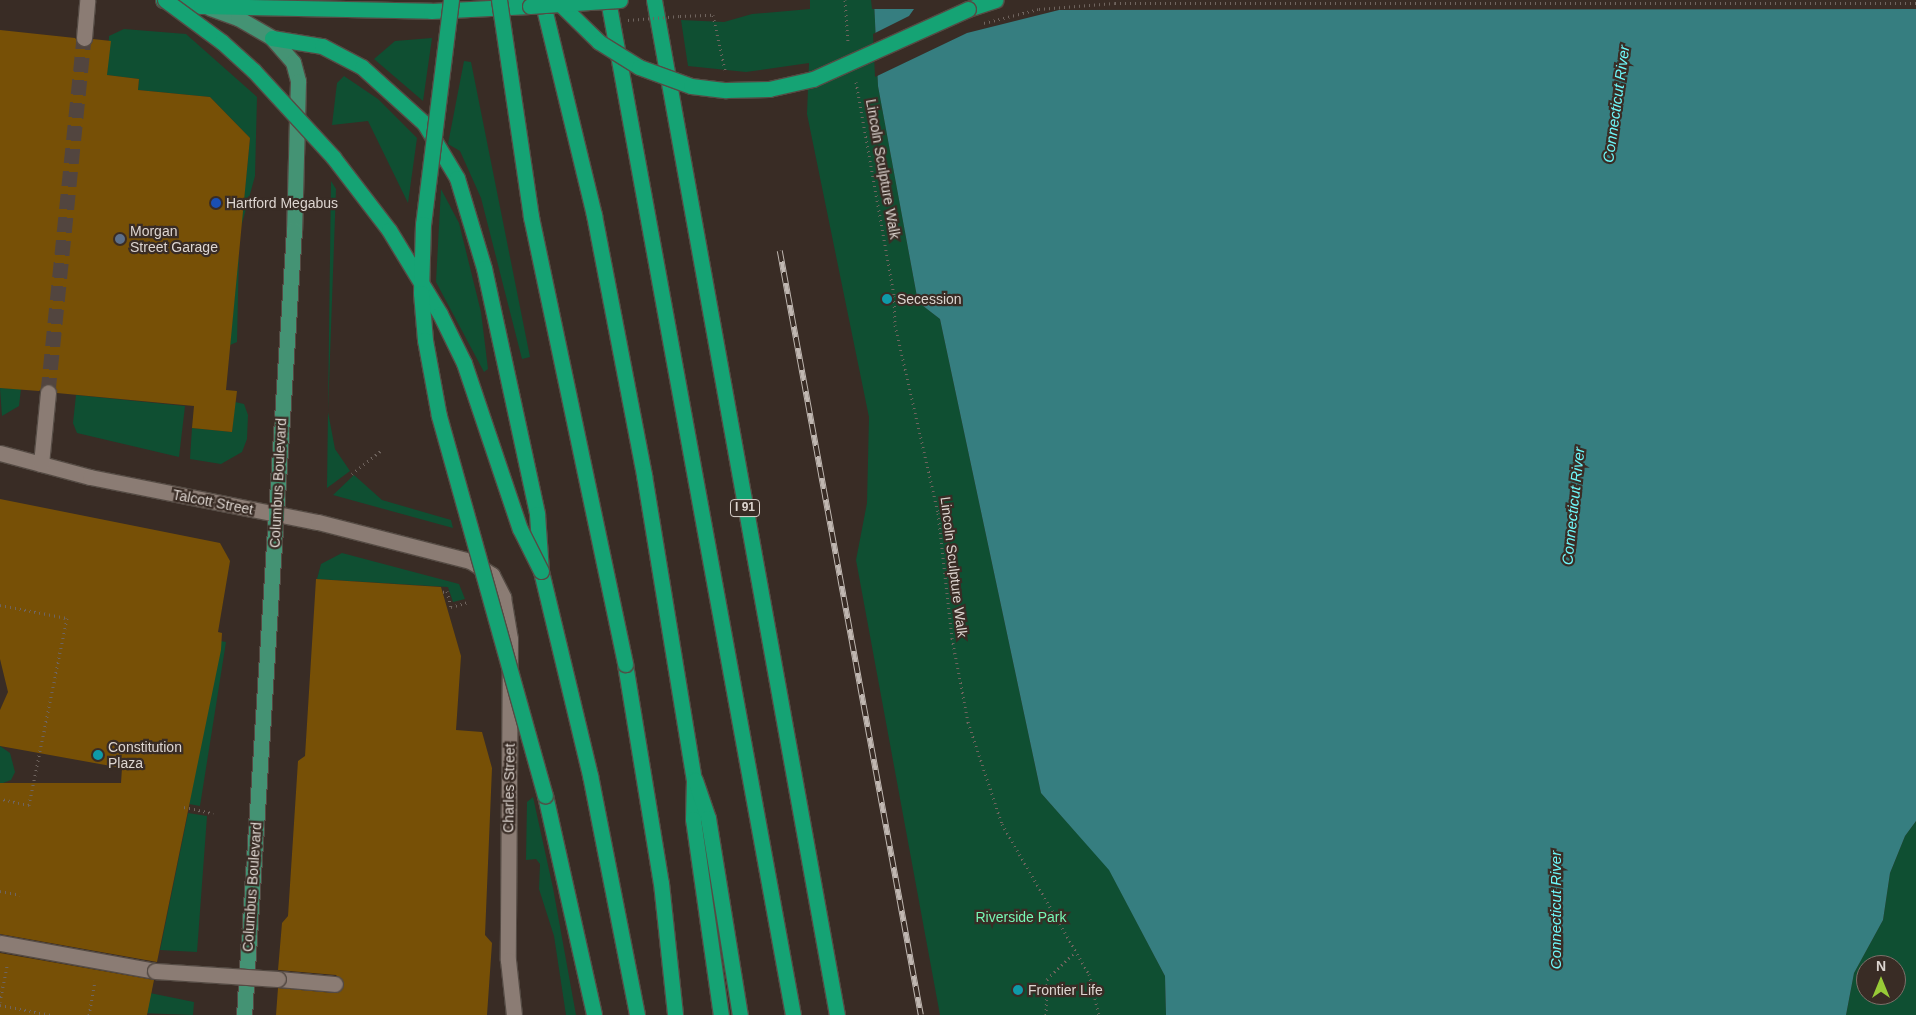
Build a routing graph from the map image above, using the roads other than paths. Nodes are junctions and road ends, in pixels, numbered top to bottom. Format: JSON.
{"nodes":[{"id":1,"x":87,"y":0,"type":"edge"},
{"id":2,"x":160,"y":0,"type":"edge"},
{"id":3,"x":165,"y":0,"type":"edge"},
{"id":4,"x":451,"y":0,"type":"edge"},
{"id":5,"x":499,"y":0,"type":"edge"},
{"id":6,"x":556,"y":0,"type":"edge"},
{"id":7,"x":608,"y":0,"type":"edge"},
{"id":8,"x":620,"y":0,"type":"edge"},
{"id":9,"x":654,"y":0,"type":"edge"},
{"id":10,"x":996,"y":0,"type":"edge"},
{"id":11,"x":536,"y":3,"type":"edge"},
{"id":12,"x":201,"y":6,"type":"junction"},
{"id":13,"x":84,"y":38,"type":"tunnel mouth"},
{"id":14,"x":272,"y":38,"type":"junction"},
{"id":15,"x":48,"y":392,"type":"tunnel mouth"},
{"id":16,"x":0,"y":453,"type":"edge"},
{"id":17,"x":41,"y":464,"type":"junction"},
{"id":18,"x":276,"y":514,"type":"junction"},
{"id":19,"x":484,"y":568,"type":"joint"},
{"id":20,"x":540,"y":571,"type":"junction"},
{"id":21,"x":694,"y":779,"type":"junction"},
{"id":22,"x":0,"y":943,"type":"edge"},
{"id":23,"x":335,"y":984,"type":"dead end"},
{"id":24,"x":244,"y":1015,"type":"edge"},
{"id":25,"x":514,"y":1015,"type":"edge"},
{"id":26,"x":594,"y":1015,"type":"edge"},
{"id":27,"x":637,"y":1015,"type":"edge"},
{"id":28,"x":674,"y":1015,"type":"edge"},
{"id":29,"x":721,"y":1015,"type":"edge"},
{"id":30,"x":740,"y":1015,"type":"edge"},
{"id":31,"x":793,"y":1015,"type":"edge"},
{"id":32,"x":837,"y":1015,"type":"edge"}],
"edges":[{"from":1,"to":13,"type":"street"},
{"from":2,"to":12,"type":"highway"},
{"from":3,"to":20,"type":"highway","bridge":true},
{"from":4,"to":26,"type":"highway","bridge":true},
{"from":5,"to":28,"type":"highway","bridge":true},
{"from":6,"to":10,"type":"highway","bridge":true},
{"from":7,"to":31,"type":"highway"},
{"from":8,"to":11,"type":"highway","bridge":true},
{"from":9,"to":32,"type":"highway","number":"I 91"},
{"from":11,"to":12,"type":"highway"},
{"from":11,"to":21,"type":"highway"},
{"from":12,"to":14,"type":"main road","name":"Columbus Boulevard"},
{"from":14,"to":18,"type":"main road","name":"Columbus Boulevard"},
{"from":14,"to":20,"type":"highway"},
{"from":15,"to":17,"type":"street"},
{"from":16,"to":17,"type":"street","name":"Talcott Street"},
{"from":17,"to":18,"type":"street","name":"Talcott Street"},
{"from":18,"to":19,"type":"street","name":"Talcott Street"},
{"from":18,"to":24,"type":"main road","name":"Columbus Boulevard"},
{"from":19,"to":25,"type":"street","name":"Charles Street"},
{"from":20,"to":27,"type":"highway"},
{"from":21,"to":29,"type":"highway"},
{"from":21,"to":30,"type":"highway"},
{"from":22,"to":23,"type":"street","bridge":true}]}
